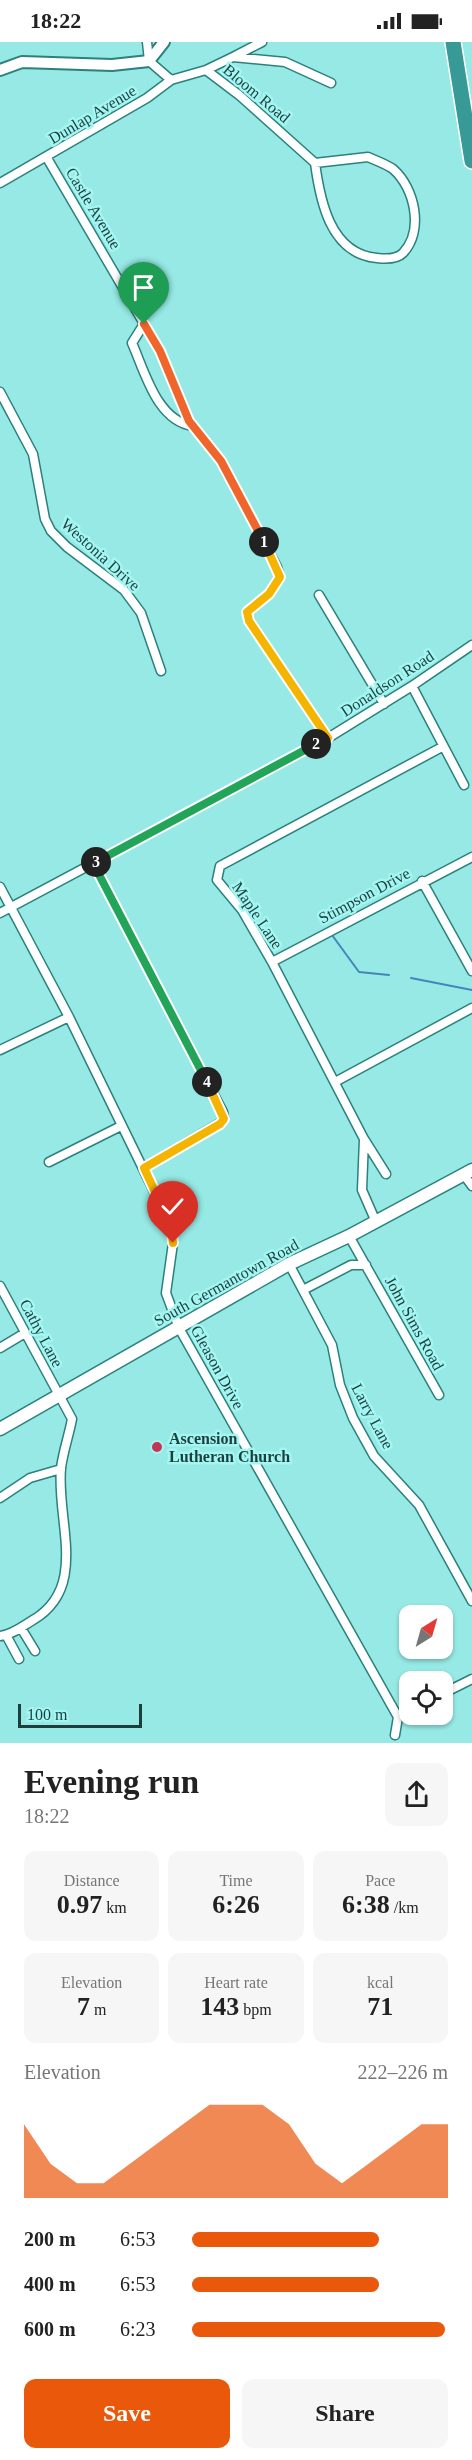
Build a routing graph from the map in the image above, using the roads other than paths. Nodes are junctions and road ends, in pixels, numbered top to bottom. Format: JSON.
{"nodes":[{"id":1,"x":147,"y":42,"type":"edge"},
{"id":2,"x":164,"y":42,"type":"edge"},
{"id":3,"x":262,"y":42,"type":"edge"},
{"id":4,"x":453,"y":42,"type":"edge"},
{"id":5,"x":233,"y":57,"type":"junction"},
{"id":6,"x":149,"y":61,"type":"junction"},
{"id":7,"x":0,"y":70,"type":"edge"},
{"id":8,"x":206,"y":70,"type":"junction"},
{"id":9,"x":171,"y":80,"type":"junction"},
{"id":10,"x":331,"y":83,"type":"dead end"},
{"id":11,"x":47,"y":158,"type":"junction"},
{"id":12,"x":472,"y":161,"type":"edge"},
{"id":13,"x":315,"y":162,"type":"junction"},
{"id":14,"x":0,"y":183,"type":"edge"},
{"id":15,"x":144,"y":324,"type":"junction"},
{"id":16,"x":0,"y":392,"type":"edge"},
{"id":17,"x":193,"y":426,"type":"junction"},
{"id":18,"x":319,"y":594,"type":"dead end"},
{"id":19,"x":472,"y":645,"type":"edge"},
{"id":20,"x":161,"y":670,"type":"dead end"},
{"id":21,"x":412,"y":687,"type":"junction"},
{"id":22,"x":384,"y":704,"type":"junction"},
{"id":23,"x":328,"y":738,"type":"junction"},
{"id":24,"x":442,"y":747,"type":"junction"},
{"id":25,"x":464,"y":785,"type":"dead end"},
{"id":26,"x":472,"y":856,"type":"edge"},
{"id":27,"x":93,"y":863,"type":"junction"},
{"id":28,"x":422,"y":881,"type":"junction"},
{"id":29,"x":0,"y":887,"type":"edge"},
{"id":30,"x":11,"y":907,"type":"junction"},
{"id":31,"x":0,"y":913,"type":"edge"},
{"id":32,"x":272,"y":962,"type":"junction"},
{"id":33,"x":472,"y":971,"type":"edge"},
{"id":34,"x":472,"y":1008,"type":"edge"},
{"id":35,"x":69,"y":1017,"type":"junction"},
{"id":36,"x":0,"y":1050,"type":"edge"},
{"id":37,"x":335,"y":1082,"type":"junction"},
{"id":38,"x":121,"y":1126,"type":"junction"},
{"id":39,"x":364,"y":1139,"type":"junction"},
{"id":40,"x":49,"y":1162,"type":"dead end"},
{"id":41,"x":144,"y":1168,"type":"junction"},
{"id":42,"x":468,"y":1173,"type":"edge"},
{"id":43,"x":386,"y":1174,"type":"dead end"},
{"id":44,"x":472,"y":1186,"type":"edge"},
{"id":45,"x":376,"y":1222,"type":"junction"},
{"id":46,"x":349,"y":1236,"type":"junction"},
{"id":47,"x":289,"y":1264,"type":"junction"},
{"id":48,"x":366,"y":1265,"type":"junction"},
{"id":49,"x":0,"y":1286,"type":"edge"},
{"id":50,"x":303,"y":1290,"type":"junction"},
{"id":51,"x":178,"y":1328,"type":"junction"},
{"id":52,"x":25,"y":1333,"type":"junction"},
{"id":53,"x":0,"y":1348,"type":"edge"},
{"id":54,"x":58,"y":1394,"type":"junction"},
{"id":55,"x":439,"y":1395,"type":"dead end"},
{"id":56,"x":0,"y":1429,"type":"edge"},
{"id":57,"x":61,"y":1469,"type":"junction"},
{"id":58,"x":0,"y":1498,"type":"edge"},
{"id":59,"x":472,"y":1601,"type":"edge"},
{"id":60,"x":21,"y":1628,"type":"junction"},
{"id":61,"x":3,"y":1636,"type":"edge"},
{"id":62,"x":35,"y":1651,"type":"dead end"},
{"id":63,"x":19,"y":1659,"type":"dead end"},
{"id":64,"x":472,"y":1679,"type":"edge"},
{"id":65,"x":453,"y":1688,"type":"edge"},
{"id":66,"x":398,"y":1717,"type":"joint"},
{"id":67,"x":395,"y":1735,"type":"dead end"}],
"edges":[{"from":1,"to":6,"type":"street"},
{"from":2,"to":6,"type":"street"},
{"from":3,"to":5,"type":"street"},
{"from":4,"to":12,"type":"highway"},
{"from":5,"to":8,"type":"street"},
{"from":5,"to":10,"type":"street"},
{"from":6,"to":7,"type":"street"},
{"from":6,"to":9,"type":"street"},
{"from":8,"to":9,"type":"street","name":"Bloom Road"},
{"from":8,"to":13,"type":"street","name":"Bloom Road"},
{"from":9,"to":11,"type":"street","name":"Dunlap Avenue"},
{"from":11,"to":14,"type":"street","name":"Dunlap Avenue"},
{"from":11,"to":15,"type":"street","name":"Castle Avenue"},
{"from":13,"to":13,"type":"street"},
{"from":15,"to":17,"type":"street","name":"Castle Avenue"},
{"from":15,"to":17,"type":"street"},
{"from":16,"to":20,"type":"street","name":"Westonia Drive"},
{"from":17,"to":23,"type":"street","name":"Castle Avenue"},
{"from":18,"to":22,"type":"street"},
{"from":19,"to":21,"type":"street","name":"Donaldson Road"},
{"from":21,"to":22,"type":"street","name":"Donaldson Road"},
{"from":21,"to":24,"type":"street"},
{"from":22,"to":23,"type":"street","name":"Donaldson Road"},
{"from":23,"to":27,"type":"street","name":"Donaldson Road"},
{"from":24,"to":25,"type":"street"},
{"from":24,"to":32,"type":"street","name":"Maple Lane"},
{"from":26,"to":28,"type":"street","name":"Stimpson Drive"},
{"from":27,"to":30,"type":"street","name":"Donaldson Road"},
{"from":27,"to":41,"type":"street"},
{"from":28,"to":32,"type":"street","name":"Stimpson Drive"},
{"from":28,"to":33,"type":"street"},
{"from":29,"to":30,"type":"street","name":"Gleason Drive"},
{"from":30,"to":31,"type":"street","name":"Donaldson Road"},
{"from":30,"to":35,"type":"street","name":"Gleason Drive"},
{"from":32,"to":37,"type":"street","name":"Maple Lane"},
{"from":34,"to":37,"type":"street"},
{"from":35,"to":36,"type":"street"},
{"from":35,"to":38,"type":"street","name":"Gleason Drive"},
{"from":37,"to":39,"type":"street","name":"Maple Lane"},
{"from":38,"to":40,"type":"street"},
{"from":38,"to":41,"type":"street","name":"Gleason Drive"},
{"from":39,"to":43,"type":"street","name":"Maple Lane"},
{"from":39,"to":45,"type":"street","name":"Maple Lane"},
{"from":41,"to":51,"type":"street","name":"Gleason Drive"},
{"from":42,"to":44,"type":"street"},
{"from":42,"to":45,"type":"main road","name":"South Germantown Road"},
{"from":45,"to":46,"type":"main road","name":"South Germantown Road"},
{"from":46,"to":47,"type":"main road","name":"South Germantown Road"},
{"from":46,"to":48,"type":"street","name":"John Sims Road"},
{"from":47,"to":50,"type":"street","name":"Larry Lane"},
{"from":47,"to":51,"type":"main road","name":"South Germantown Road"},
{"from":48,"to":50,"type":"street","name":"John Sims Road"},
{"from":48,"to":55,"type":"street","name":"John Sims Road"},
{"from":49,"to":52,"type":"street","name":"Cathy Lane"},
{"from":50,"to":59,"type":"street","name":"Larry Lane"},
{"from":51,"to":54,"type":"main road","name":"South Germantown Road"},
{"from":51,"to":66,"type":"street","name":"Gleason Drive"},
{"from":52,"to":53,"type":"street"},
{"from":52,"to":54,"type":"street","name":"Cathy Lane"},
{"from":54,"to":56,"type":"main road","name":"South Germantown Road"},
{"from":54,"to":57,"type":"street","name":"Cathy Lane"},
{"from":57,"to":58,"type":"street"},
{"from":57,"to":60,"type":"street","name":"Cathy Lane"},
{"from":60,"to":61,"type":"street","name":"Cathy Lane"},
{"from":60,"to":62,"type":"street"},
{"from":61,"to":63,"type":"street"},
{"from":64,"to":65,"type":"street"},
{"from":66,"to":67,"type":"street"}]}
